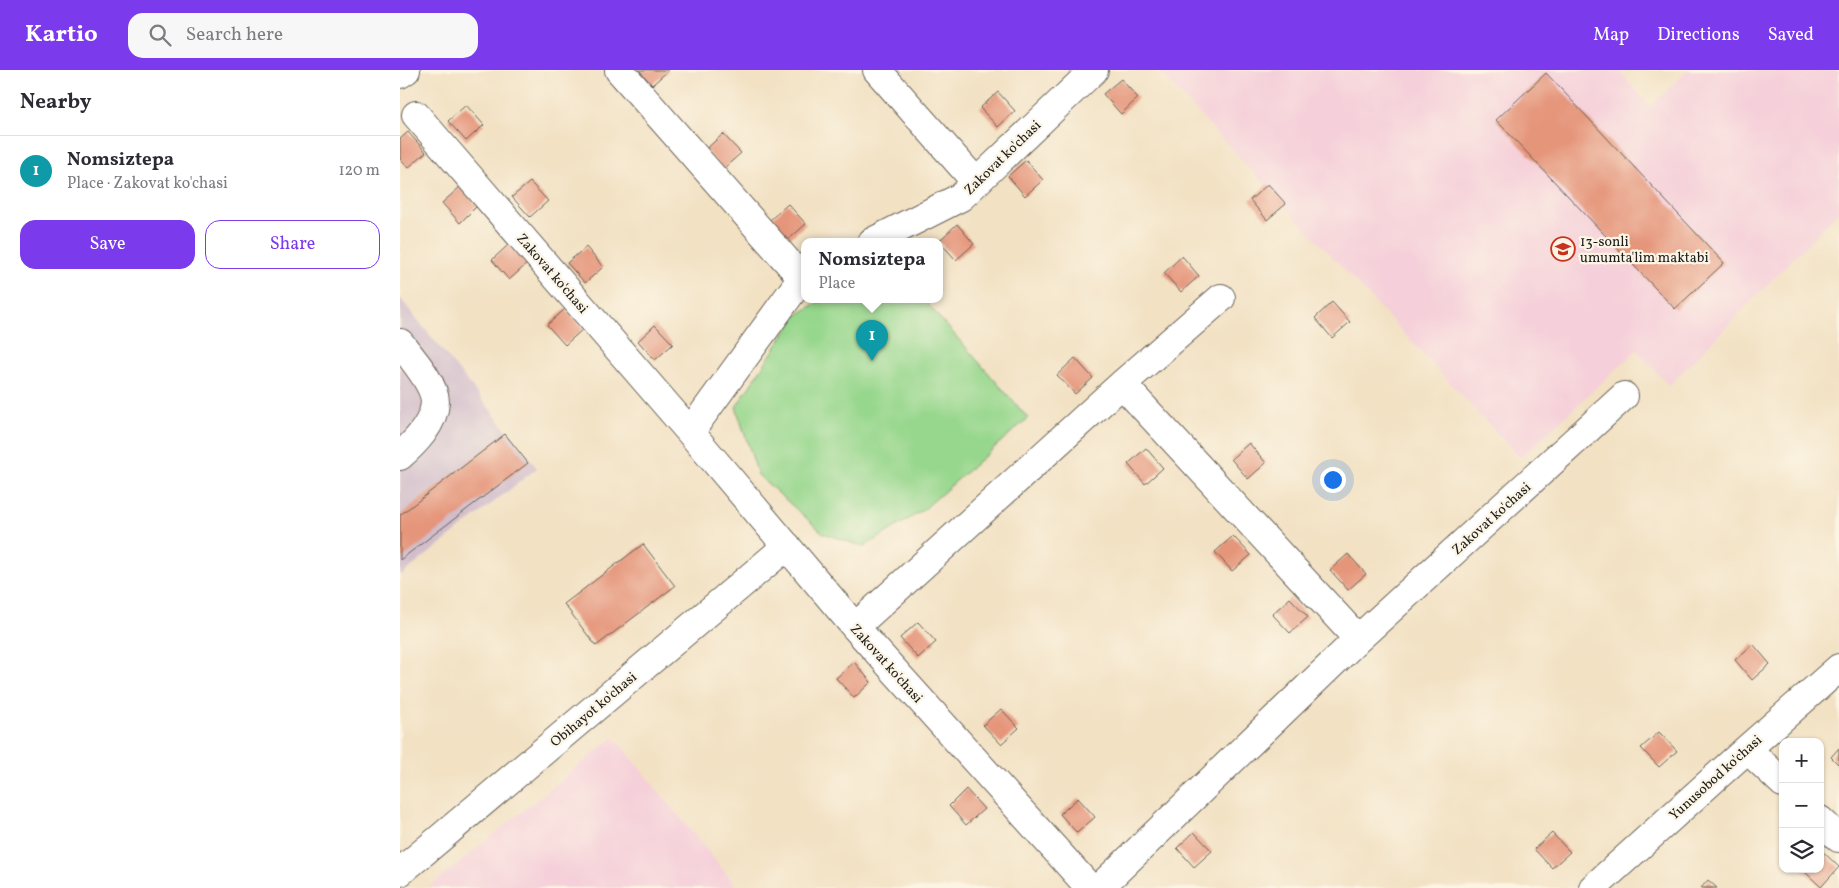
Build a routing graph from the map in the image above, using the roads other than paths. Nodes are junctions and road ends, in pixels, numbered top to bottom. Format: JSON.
{"nodes":[{"id":1,"x":406,"y":70,"type":"edge"},
{"id":2,"x":619,"y":70,"type":"edge"},
{"id":3,"x":877,"y":70,"type":"edge"},
{"id":4,"x":1094,"y":70,"type":"edge"},
{"id":5,"x":400,"y":74,"type":"edge"},
{"id":6,"x":416,"y":115,"type":"dead end"},
{"id":7,"x":976,"y":182,"type":"junction"},
{"id":8,"x":880,"y":238,"type":"edge"},
{"id":9,"x":801,"y":276,"type":"edge"},
{"id":10,"x":801,"y":281,"type":"edge"},
{"id":11,"x":1221,"y":298,"type":"dead end"},
{"id":12,"x":400,"y":343,"type":"edge"},
{"id":13,"x":1122,"y":384,"type":"junction"},
{"id":14,"x":1624,"y":396,"type":"dead end"},
{"id":15,"x":690,"y":432,"type":"junction"},
{"id":16,"x":400,"y":456,"type":"edge"},
{"id":17,"x":787,"y":546,"type":"junction"},
{"id":18,"x":854,"y":627,"type":"junction"},
{"id":19,"x":1358,"y":639,"type":"junction"},
{"id":20,"x":1839,"y":668,"type":"edge"},
{"id":21,"x":1747,"y":748,"type":"junction"},
{"id":22,"x":1782,"y":783,"type":"edge"},
{"id":23,"x":1824,"y":824,"type":"edge"},
{"id":24,"x":1839,"y":838,"type":"edge"},
{"id":25,"x":400,"y":872,"type":"edge"},
{"id":26,"x":1090,"y":888,"type":"edge"},
{"id":27,"x":1099,"y":888,"type":"edge"},
{"id":28,"x":1593,"y":888,"type":"edge"}],
"edges":[{"from":1,"to":5,"type":"street"},
{"from":2,"to":9,"type":"street"},
{"from":3,"to":7,"type":"street"},
{"from":4,"to":7,"type":"street","name":"Zakovat ko'chasi"},
{"from":6,"to":15,"type":"street","name":"Zakovat ko'chasi"},
{"from":7,"to":8,"type":"street","name":"Zakovat ko'chasi"},
{"from":10,"to":15,"type":"street"},
{"from":11,"to":13,"type":"street"},
{"from":12,"to":16,"type":"street"},
{"from":13,"to":18,"type":"street"},
{"from":13,"to":19,"type":"street"},
{"from":14,"to":19,"type":"street","name":"Zakovat ko'chasi"},
{"from":15,"to":17,"type":"street","name":"Zakovat ko'chasi"},
{"from":17,"to":18,"type":"street","name":"Zakovat ko'chasi"},
{"from":17,"to":25,"type":"street","name":"Obihayot ko'chasi"},
{"from":18,"to":26,"type":"street","name":"Zakovat ko'chasi"},
{"from":19,"to":27,"type":"street","name":"Zakovat ko'chasi"},
{"from":20,"to":21,"type":"street","name":"Yunusobod ko'chasi"},
{"from":21,"to":22,"type":"street"},
{"from":21,"to":28,"type":"street","name":"Yunusobod ko'chasi"},
{"from":23,"to":24,"type":"street"}]}
